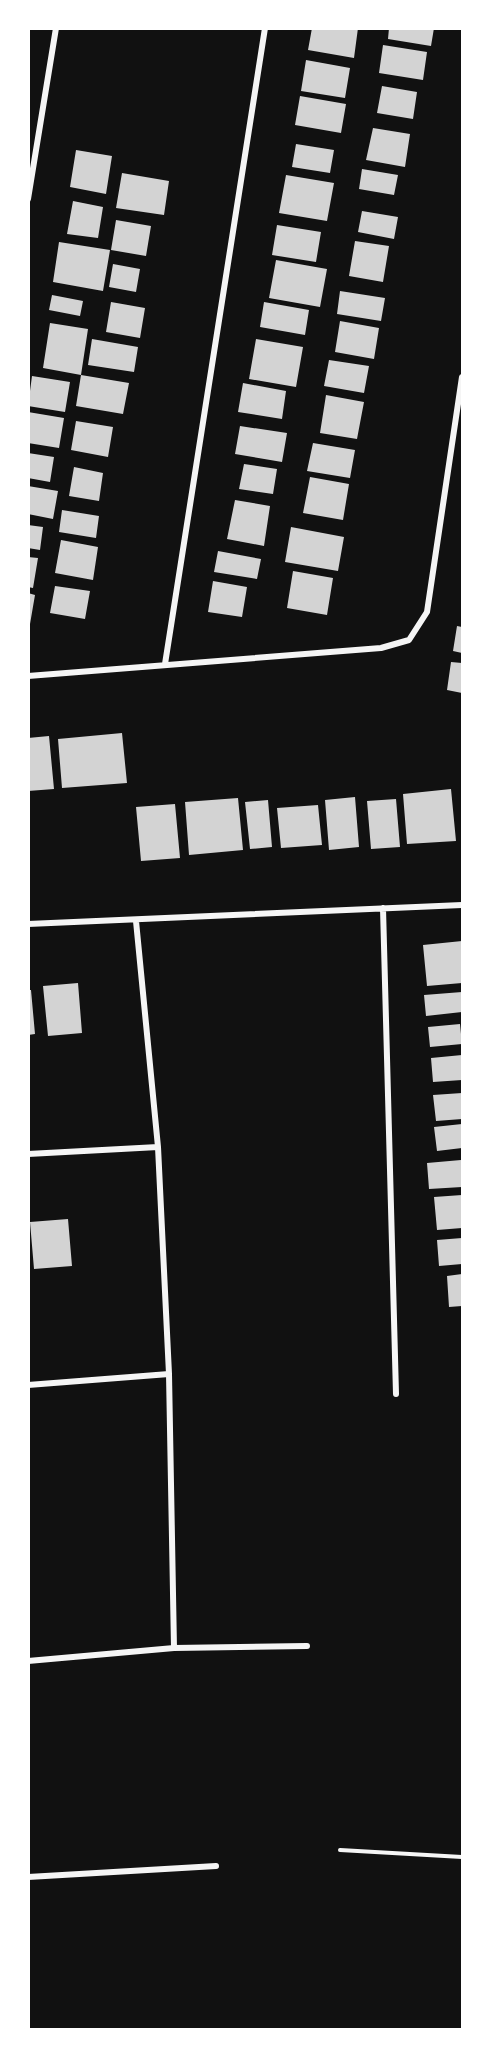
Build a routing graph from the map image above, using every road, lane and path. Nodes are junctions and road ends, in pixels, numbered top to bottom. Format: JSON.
{"nodes":[{"id":1,"x":56,"y":28,"type":"edge"},
{"id":2,"x":265,"y":28,"type":"edge"},
{"id":3,"x":28,"y":199,"type":"edge"},
{"id":4,"x":462,"y":377,"type":"edge"},
{"id":5,"x":165,"y":664,"type":"junction"},
{"id":6,"x":28,"y":676,"type":"edge"},
{"id":7,"x":462,"y":905,"type":"edge"},
{"id":8,"x":383,"y":908,"type":"junction"},
{"id":9,"x":136,"y":921,"type":"junction"},
{"id":10,"x":28,"y":924,"type":"edge"},
{"id":11,"x":158,"y":1147,"type":"junction"},
{"id":12,"x":28,"y":1154,"type":"edge"},
{"id":13,"x":169,"y":1374,"type":"junction"},
{"id":14,"x":28,"y":1384,"type":"edge"},
{"id":15,"x":396,"y":1394,"type":"dead end"},
{"id":16,"x":307,"y":1646,"type":"dead end"},
{"id":17,"x":174,"y":1648,"type":"junction"},
{"id":18,"x":28,"y":1661,"type":"edge"},
{"id":19,"x":340,"y":1850,"type":"dead end"},
{"id":20,"x":462,"y":1857,"type":"edge"},
{"id":21,"x":216,"y":1866,"type":"dead end"},
{"id":22,"x":28,"y":1877,"type":"edge"}],
"edges":[{"from":1,"to":3,"type":"street"},
{"from":2,"to":5,"type":"street"},
{"from":4,"to":5,"type":"street"},
{"from":5,"to":6,"type":"street"},
{"from":7,"to":8,"type":"street"},
{"from":8,"to":9,"type":"street"},
{"from":8,"to":15,"type":"street"},
{"from":9,"to":10,"type":"street"},
{"from":9,"to":11,"type":"street"},
{"from":11,"to":12,"type":"street"},
{"from":11,"to":13,"type":"street"},
{"from":13,"to":14,"type":"street"},
{"from":13,"to":17,"type":"street"},
{"from":16,"to":17,"type":"street"},
{"from":17,"to":18,"type":"street"},
{"from":19,"to":20,"type":"path"},
{"from":21,"to":22,"type":"street"}]}
